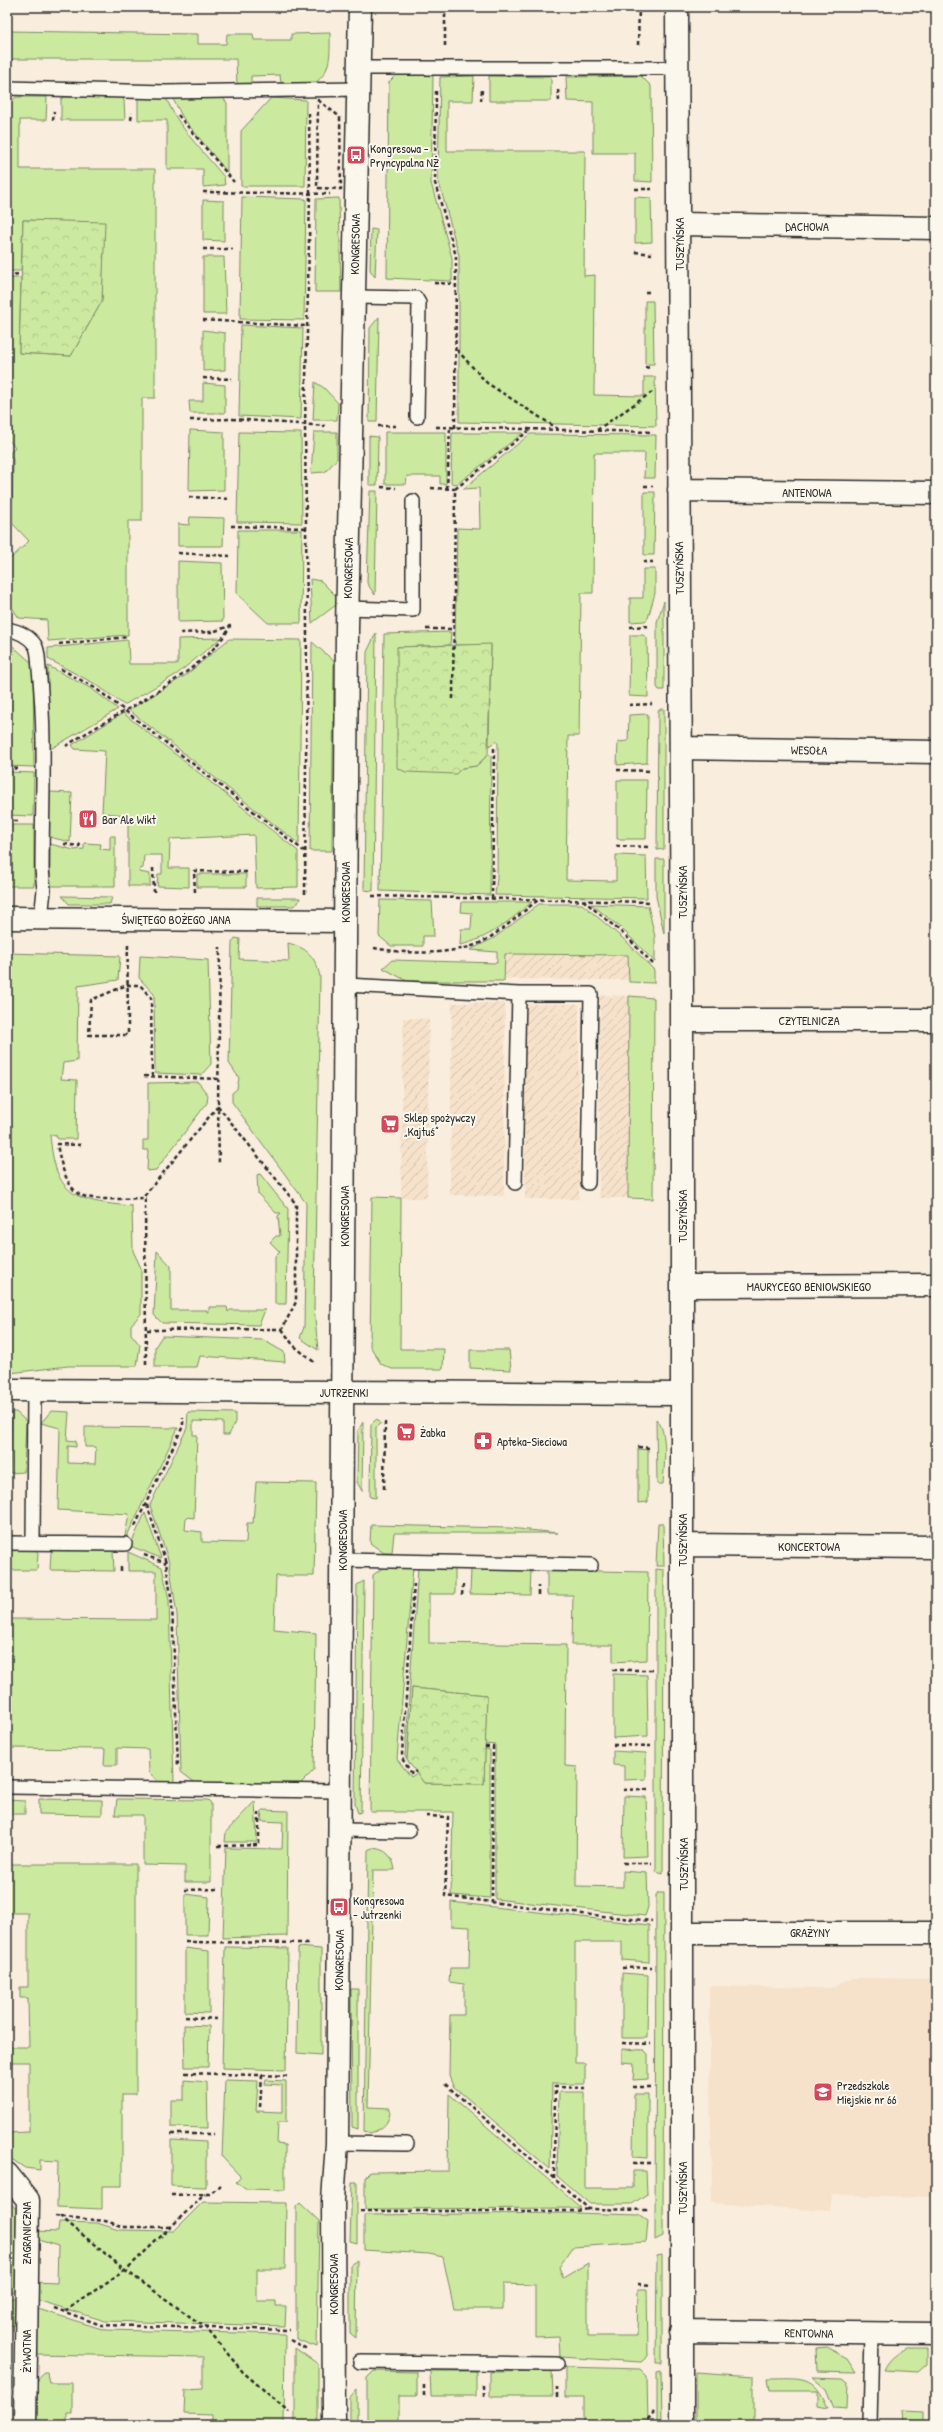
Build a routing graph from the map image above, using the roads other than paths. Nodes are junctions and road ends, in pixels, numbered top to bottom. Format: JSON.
{"nodes":[{"id":1,"x":360,"y":7,"type":"edge"},
{"id":2,"x":677,"y":7,"type":"edge"},
{"id":3,"x":359,"y":68,"type":"junction"},
{"id":4,"x":676,"y":68,"type":"junction"},
{"id":5,"x":7,"y":88,"type":"edge"},
{"id":6,"x":358,"y":89,"type":"junction"},
{"id":7,"x":679,"y":224,"type":"junction"},
{"id":8,"x":936,"y":228,"type":"edge"},
{"id":9,"x":354,"y":296,"type":"junction"},
{"id":10,"x":417,"y":417,"type":"dead end"},
{"id":11,"x":679,"y":490,"type":"junction"},
{"id":12,"x":936,"y":493,"type":"edge"},
{"id":13,"x":413,"y":501,"type":"dead end"},
{"id":14,"x":347,"y":608,"type":"junction"},
{"id":15,"x":7,"y":629,"type":"edge"},
{"id":16,"x":681,"y":748,"type":"junction"},
{"id":17,"x":936,"y":752,"type":"edge"},
{"id":18,"x":7,"y":918,"type":"edge"},
{"id":19,"x":41,"y":918,"type":"junction"},
{"id":20,"x":345,"y":921,"type":"junction"},
{"id":21,"x":346,"y":985,"type":"junction"},
{"id":22,"x":518,"y":994,"type":"junction"},
{"id":23,"x":682,"y":1020,"type":"junction"},
{"id":24,"x":936,"y":1020,"type":"edge"},
{"id":25,"x":588,"y":1182,"type":"dead end"},
{"id":26,"x":514,"y":1183,"type":"dead end"},
{"id":27,"x":936,"y":1285,"type":"edge"},
{"id":28,"x":682,"y":1286,"type":"junction"},
{"id":29,"x":7,"y":1390,"type":"edge"},
{"id":30,"x":34,"y":1390,"type":"junction"},
{"id":31,"x":342,"y":1392,"type":"junction"},
{"id":32,"x":680,"y":1394,"type":"junction"},
{"id":33,"x":7,"y":1543,"type":"edge"},
{"id":34,"x":33,"y":1543,"type":"junction"},
{"id":35,"x":125,"y":1544,"type":"dead end"},
{"id":36,"x":682,"y":1545,"type":"junction"},
{"id":37,"x":936,"y":1547,"type":"edge"},
{"id":38,"x":342,"y":1560,"type":"junction"},
{"id":39,"x":591,"y":1565,"type":"dead end"},
{"id":40,"x":7,"y":1787,"type":"edge"},
{"id":41,"x":340,"y":1791,"type":"junction"},
{"id":42,"x":339,"y":1830,"type":"junction"},
{"id":43,"x":409,"y":1831,"type":"dead end"},
{"id":44,"x":683,"y":1933,"type":"junction"},
{"id":45,"x":936,"y":1933,"type":"edge"},
{"id":46,"x":337,"y":2143,"type":"junction"},
{"id":47,"x":407,"y":2144,"type":"dead end"},
{"id":48,"x":7,"y":2174,"type":"edge"},
{"id":49,"x":26,"y":2276,"type":"joint"},
{"id":50,"x":681,"y":2331,"type":"junction"},
{"id":51,"x":872,"y":2334,"type":"junction"},
{"id":52,"x":936,"y":2334,"type":"edge"},
{"id":53,"x":360,"y":2362,"type":"dead end"},
{"id":54,"x":557,"y":2364,"type":"dead end"},
{"id":55,"x":25,"y":2425,"type":"edge"},
{"id":56,"x":334,"y":2425,"type":"edge"},
{"id":57,"x":682,"y":2425,"type":"edge"},
{"id":58,"x":870,"y":2425,"type":"edge"}],
"edges":[{"from":1,"to":3,"type":"street","name":"KONGRESOWA"},
{"from":2,"to":4,"type":"street","name":"TUSZYŃSKA"},
{"from":3,"to":4,"type":"lane"},
{"from":3,"to":6,"type":"street","name":"KONGRESOWA"},
{"from":4,"to":7,"type":"street","name":"TUSZYŃSKA"},
{"from":5,"to":6,"type":"lane"},
{"from":6,"to":9,"type":"street","name":"KONGRESOWA"},
{"from":7,"to":8,"type":"street","name":"DACHOWA"},
{"from":7,"to":11,"type":"street","name":"TUSZYŃSKA"},
{"from":9,"to":10,"type":"lane"},
{"from":9,"to":14,"type":"street","name":"KONGRESOWA"},
{"from":11,"to":12,"type":"street","name":"ANTENOWA"},
{"from":11,"to":16,"type":"street","name":"TUSZYŃSKA"},
{"from":13,"to":14,"type":"lane"},
{"from":14,"to":20,"type":"street","name":"KONGRESOWA"},
{"from":15,"to":19,"type":"lane"},
{"from":16,"to":17,"type":"street","name":"WESOŁA"},
{"from":16,"to":23,"type":"street","name":"TUSZYŃSKA"},
{"from":18,"to":19,"type":"street","name":"ŚWIĘTEGO BOŻEGO JANA"},
{"from":19,"to":20,"type":"street","name":"ŚWIĘTEGO BOŻEGO JANA"},
{"from":20,"to":21,"type":"street","name":"KONGRESOWA"},
{"from":21,"to":22,"type":"lane"},
{"from":21,"to":31,"type":"street","name":"KONGRESOWA"},
{"from":22,"to":25,"type":"lane"},
{"from":22,"to":26,"type":"lane"},
{"from":23,"to":24,"type":"street","name":"CZYTELNICZA"},
{"from":23,"to":28,"type":"street","name":"TUSZYŃSKA"},
{"from":27,"to":28,"type":"street","name":"MAURYCEGO BENIOWSKIEGO"},
{"from":28,"to":32,"type":"street","name":"TUSZYŃSKA"},
{"from":29,"to":30,"type":"street","name":"JUTRZENKI"},
{"from":30,"to":31,"type":"street","name":"JUTRZENKI"},
{"from":30,"to":34,"type":"lane"},
{"from":31,"to":32,"type":"street","name":"JUTRZENKI"},
{"from":31,"to":38,"type":"street","name":"KONGRESOWA"},
{"from":32,"to":36,"type":"street","name":"TUSZYŃSKA"},
{"from":33,"to":34,"type":"lane"},
{"from":34,"to":35,"type":"lane"},
{"from":36,"to":37,"type":"street","name":"KONCERTOWA"},
{"from":36,"to":44,"type":"street","name":"TUSZYŃSKA"},
{"from":38,"to":39,"type":"lane"},
{"from":38,"to":41,"type":"street","name":"KONGRESOWA"},
{"from":40,"to":41,"type":"lane"},
{"from":41,"to":42,"type":"street","name":"KONGRESOWA"},
{"from":42,"to":43,"type":"lane"},
{"from":42,"to":46,"type":"street","name":"KONGRESOWA"},
{"from":44,"to":45,"type":"street","name":"GRAŻYNY"},
{"from":44,"to":50,"type":"street","name":"TUSZYŃSKA"},
{"from":46,"to":47,"type":"lane"},
{"from":46,"to":56,"type":"street","name":"KONGRESOWA"},
{"from":48,"to":49,"type":"street","name":"ZAGRANICZNA"},
{"from":49,"to":55,"type":"street","name":"ŻYWOTNA"},
{"from":50,"to":51,"type":"street","name":"RENTOWNA"},
{"from":50,"to":57,"type":"street","name":"TUSZYŃSKA"},
{"from":51,"to":52,"type":"street","name":"RENTOWNA"},
{"from":51,"to":58,"type":"lane"},
{"from":53,"to":54,"type":"lane"}]}
